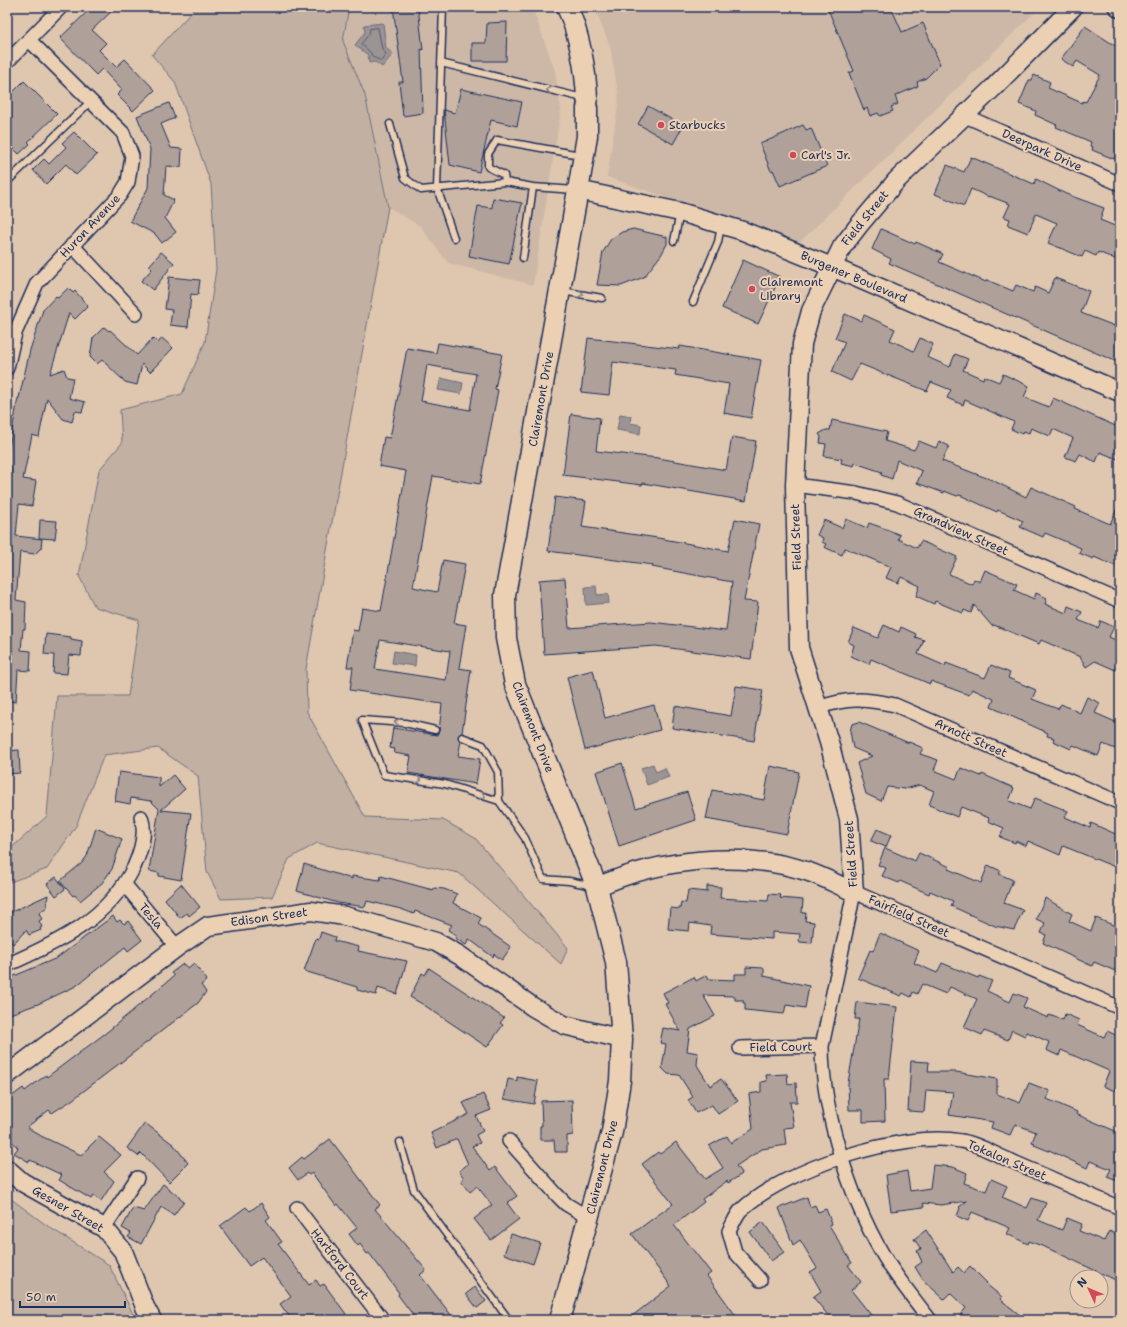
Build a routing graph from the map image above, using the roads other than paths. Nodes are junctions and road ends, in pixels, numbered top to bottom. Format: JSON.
{"nodes":[{"id":1,"x":61,"y":7,"type":"edge"},
{"id":2,"x":443,"y":7,"type":"edge"},
{"id":3,"x":567,"y":7,"type":"edge"},
{"id":4,"x":1073,"y":7,"type":"edge"},
{"id":5,"x":1115,"y":7,"type":"edge"},
{"id":6,"x":1120,"y":11,"type":"edge"},
{"id":7,"x":29,"y":40,"type":"junction"},
{"id":8,"x":7,"y":62,"type":"edge"},
{"id":9,"x":441,"y":63,"type":"junction"},
{"id":10,"x":92,"y":101,"type":"junction"},
{"id":11,"x":587,"y":104,"type":"junction"},
{"id":12,"x":963,"y":115,"type":"junction"},
{"id":13,"x":390,"y":124,"type":"dead end"},
{"id":14,"x":584,"y":156,"type":"junction"},
{"id":15,"x":7,"y":182,"type":"edge"},
{"id":16,"x":505,"y":182,"type":"junction"},
{"id":17,"x":1120,"y":184,"type":"edge"},
{"id":18,"x":533,"y":187,"type":"junction"},
{"id":19,"x":437,"y":188,"type":"junction"},
{"id":20,"x":578,"y":190,"type":"junction"},
{"id":21,"x":680,"y":212,"type":"junction"},
{"id":22,"x":721,"y":225,"type":"junction"},
{"id":23,"x":454,"y":238,"type":"dead end"},
{"id":24,"x":674,"y":241,"type":"dead end"},
{"id":25,"x":72,"y":245,"type":"junction"},
{"id":26,"x":523,"y":258,"type":"dead end"},
{"id":27,"x":832,"y":267,"type":"junction"},
{"id":28,"x":560,"y":291,"type":"junction"},
{"id":29,"x":602,"y":298,"type":"dead end"},
{"id":30,"x":693,"y":302,"type":"dead end"},
{"id":31,"x":136,"y":314,"type":"dead end"},
{"id":32,"x":7,"y":368,"type":"edge"},
{"id":33,"x":1120,"y":392,"type":"edge"},
{"id":34,"x":794,"y":486,"type":"junction"},
{"id":35,"x":1120,"y":600,"type":"edge"},
{"id":36,"x":818,"y":708,"type":"junction"},
{"id":37,"x":435,"y":730,"type":"dead end"},
{"id":38,"x":462,"y":737,"type":"dead end"},
{"id":39,"x":499,"y":801,"type":"junction"},
{"id":40,"x":1120,"y":803,"type":"edge"},
{"id":41,"x":141,"y":817,"type":"dead end"},
{"id":42,"x":125,"y":885,"type":"junction"},
{"id":43,"x":596,"y":887,"type":"junction"},
{"id":44,"x":854,"y":892,"type":"junction"},
{"id":45,"x":177,"y":946,"type":"junction"},
{"id":46,"x":7,"y":965,"type":"edge"},
{"id":47,"x":1120,"y":1008,"type":"edge"},
{"id":48,"x":622,"y":1039,"type":"junction"},
{"id":49,"x":822,"y":1046,"type":"junction"},
{"id":50,"x":740,"y":1048,"type":"dead end"},
{"id":51,"x":7,"y":1075,"type":"edge"},
{"id":52,"x":509,"y":1141,"type":"dead end"},
{"id":53,"x":400,"y":1142,"type":"dead end"},
{"id":54,"x":841,"y":1157,"type":"junction"},
{"id":55,"x":7,"y":1169,"type":"edge"},
{"id":56,"x":136,"y":1178,"type":"dead end"},
{"id":57,"x":296,"y":1208,"type":"dead end"},
{"id":58,"x":1120,"y":1208,"type":"edge"},
{"id":59,"x":589,"y":1218,"type":"junction"},
{"id":60,"x":104,"y":1228,"type":"junction"},
{"id":61,"x":760,"y":1280,"type":"dead end"},
{"id":62,"x":152,"y":1320,"type":"edge"},
{"id":63,"x":383,"y":1320,"type":"edge"},
{"id":64,"x":509,"y":1320,"type":"edge"},
{"id":65,"x":560,"y":1320,"type":"edge"},
{"id":66,"x":930,"y":1320,"type":"edge"}],
"edges":[{"from":1,"to":7,"type":"street"},
{"from":2,"to":9,"type":"lane"},
{"from":3,"to":11,"type":"main road","name":"Clairemont Drive"},
{"from":4,"to":12,"type":"street","name":"Field Street"},
{"from":5,"to":6,"type":"street"},
{"from":7,"to":8,"type":"street"},
{"from":7,"to":10,"type":"street","name":"Huron Avenue"},
{"from":11,"to":9,"type":"lane","one_way":true},
{"from":9,"to":19,"type":"lane"},
{"from":10,"to":15,"type":"lane"},
{"from":10,"to":25,"type":"street","name":"Huron Avenue"},
{"from":11,"to":14,"type":"main road","name":"Clairemont Drive"},
{"from":12,"to":17,"type":"street","name":"Deerpark Drive"},
{"from":12,"to":27,"type":"street","name":"Field Street"},
{"from":13,"to":19,"type":"lane"},
{"from":14,"to":16,"type":"lane"},
{"from":14,"to":20,"type":"main road","name":"Clairemont Drive"},
{"from":16,"to":18,"type":"lane"},
{"from":16,"to":19,"type":"lane"},
{"from":18,"to":20,"type":"lane"},
{"from":18,"to":26,"type":"lane"},
{"from":19,"to":23,"type":"lane"},
{"from":20,"to":21,"type":"street","name":"Burgener Boulevard"},
{"from":20,"to":28,"type":"main road","name":"Clairemont Drive"},
{"from":21,"to":22,"type":"street","name":"Burgener Boulevard"},
{"from":21,"to":24,"type":"lane"},
{"from":22,"to":27,"type":"street","name":"Burgener Boulevard"},
{"from":22,"to":30,"type":"lane"},
{"from":25,"to":31,"type":"street"},
{"from":25,"to":32,"type":"street","name":"Huron Avenue"},
{"from":27,"to":33,"type":"street","name":"Burgener Boulevard"},
{"from":27,"to":34,"type":"street","name":"Field Street"},
{"from":28,"to":29,"type":"lane","one_way":true},
{"from":28,"to":43,"type":"main road","name":"Clairemont Drive"},
{"from":34,"to":35,"type":"street","name":"Grandview Street"},
{"from":34,"to":36,"type":"street","name":"Field Street"},
{"from":36,"to":40,"type":"street","name":"Arnott Street"},
{"from":36,"to":44,"type":"street","name":"Field Street"},
{"from":37,"to":39,"type":"lane","one_way":true},
{"from":38,"to":39,"type":"lane"},
{"from":39,"to":43,"type":"lane"},
{"from":41,"to":42,"type":"street"},
{"from":42,"to":45,"type":"street","name":"Tesla"},
{"from":42,"to":46,"type":"street"},
{"from":43,"to":44,"type":"street","name":"Fairfield Street"},
{"from":43,"to":48,"type":"main road","name":"Clairemont Drive"},
{"from":44,"to":47,"type":"street","name":"Fairfield Street"},
{"from":44,"to":49,"type":"street","name":"Field Street"},
{"from":45,"to":48,"type":"street","name":"Edison Street"},
{"from":45,"to":51,"type":"street","name":"Edison Street"},
{"from":48,"to":59,"type":"main road","name":"Clairemont Drive"},
{"from":49,"to":50,"type":"street","name":"Field Court"},
{"from":49,"to":54,"type":"street","name":"Field Street"},
{"from":52,"to":59,"type":"street"},
{"from":53,"to":64,"type":"lane"},
{"from":54,"to":58,"type":"street","name":"Tokalon Street"},
{"from":54,"to":61,"type":"street"},
{"from":54,"to":66,"type":"street","name":"Field Street"},
{"from":55,"to":60,"type":"street","name":"Gesner Street"},
{"from":56,"to":60,"type":"street"},
{"from":57,"to":63,"type":"street","name":"Hartford Court"},
{"from":59,"to":65,"type":"main road","name":"Clairemont Drive"},
{"from":60,"to":62,"type":"street","name":"Gesner Street"}]}
